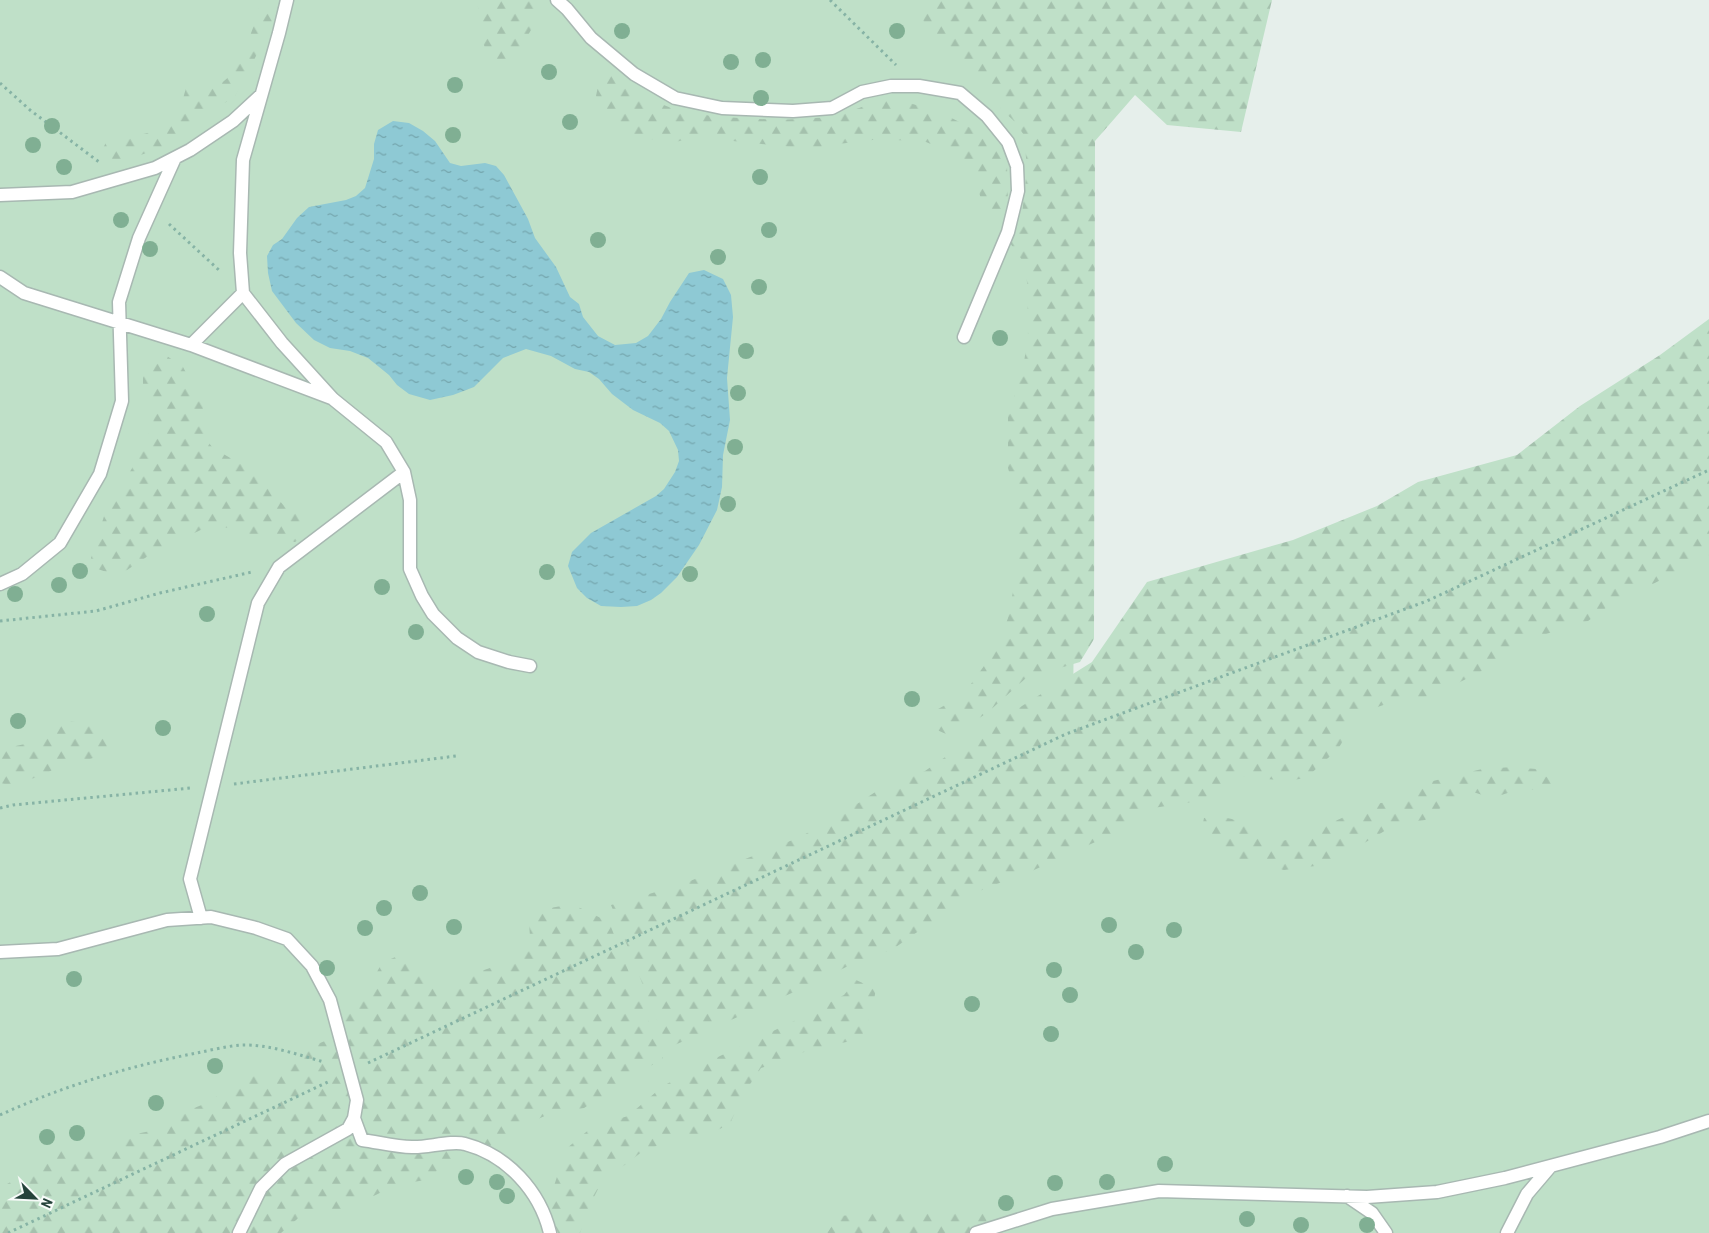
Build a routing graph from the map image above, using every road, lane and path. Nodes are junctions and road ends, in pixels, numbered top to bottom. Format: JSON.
{"nodes":[{"id":1,"x":287,"y":0,"type":"edge"},
{"id":2,"x":557,"y":0,"type":"edge"},
{"id":3,"x":830,"y":0,"type":"edge"},
{"id":4,"x":919,"y":86,"type":"junction"},
{"id":5,"x":261,"y":95,"type":"junction"},
{"id":6,"x":175,"y":158,"type":"junction"},
{"id":7,"x":0,"y":195,"type":"edge"},
{"id":8,"x":0,"y":277,"type":"edge"},
{"id":9,"x":243,"y":293,"type":"junction"},
{"id":10,"x":120,"y":323,"type":"junction"},
{"id":11,"x":964,"y":337,"type":"dead end"},
{"id":12,"x":191,"y":345,"type":"junction"},
{"id":13,"x":333,"y":399,"type":"junction"},
{"id":14,"x":1709,"y":470,"type":"edge"},
{"id":15,"x":404,"y":472,"type":"junction"},
{"id":16,"x":279,"y":567,"type":"junction"},
{"id":17,"x":0,"y":584,"type":"edge"},
{"id":18,"x":0,"y":621,"type":"edge"},
{"id":19,"x":530,"y":666,"type":"dead end"},
{"id":20,"x":201,"y":918,"type":"junction"},
{"id":21,"x":0,"y":952,"type":"edge"},
{"id":22,"x":328,"y":1063,"type":"dead end"},
{"id":23,"x":365,"y":1064,"type":"dead end"},
{"id":24,"x":338,"y":1077,"type":"dead end"},
{"id":25,"x":0,"y":1115,"type":"edge"},
{"id":26,"x":354,"y":1118,"type":"junction"},
{"id":27,"x":1709,"y":1121,"type":"edge"},
{"id":28,"x":1550,"y":1167,"type":"junction"},
{"id":29,"x":1347,"y":1196,"type":"junction"},
{"id":30,"x":8,"y":1233,"type":"edge"},
{"id":31,"x":239,"y":1233,"type":"edge"},
{"id":32,"x":550,"y":1233,"type":"edge"},
{"id":33,"x":976,"y":1233,"type":"edge"},
{"id":34,"x":1386,"y":1233,"type":"edge"},
{"id":35,"x":1507,"y":1233,"type":"edge"}],
"edges":[{"from":1,"to":5,"type":"lane"},
{"from":2,"to":4,"type":"lane"},
{"from":3,"to":4,"type":"path"},
{"from":4,"to":11,"type":"lane"},
{"from":5,"to":6,"type":"lane"},
{"from":5,"to":9,"type":"lane"},
{"from":6,"to":7,"type":"lane"},
{"from":6,"to":10,"type":"lane"},
{"from":8,"to":10,"type":"lane"},
{"from":9,"to":12,"type":"lane"},
{"from":9,"to":13,"type":"lane"},
{"from":10,"to":12,"type":"lane"},
{"from":10,"to":17,"type":"lane"},
{"from":12,"to":13,"type":"lane"},
{"from":13,"to":15,"type":"lane"},
{"from":14,"to":23,"type":"path"},
{"from":15,"to":16,"type":"lane"},
{"from":15,"to":19,"type":"lane"},
{"from":16,"to":18,"type":"path"},
{"from":16,"to":20,"type":"lane"},
{"from":20,"to":21,"type":"lane"},
{"from":20,"to":26,"type":"lane"},
{"from":22,"to":25,"type":"path"},
{"from":24,"to":30,"type":"path"},
{"from":26,"to":31,"type":"lane"},
{"from":26,"to":32,"type":"lane"},
{"from":27,"to":28,"type":"lane"},
{"from":28,"to":29,"type":"lane"},
{"from":28,"to":35,"type":"lane"},
{"from":29,"to":33,"type":"lane"},
{"from":29,"to":34,"type":"lane"}]}
